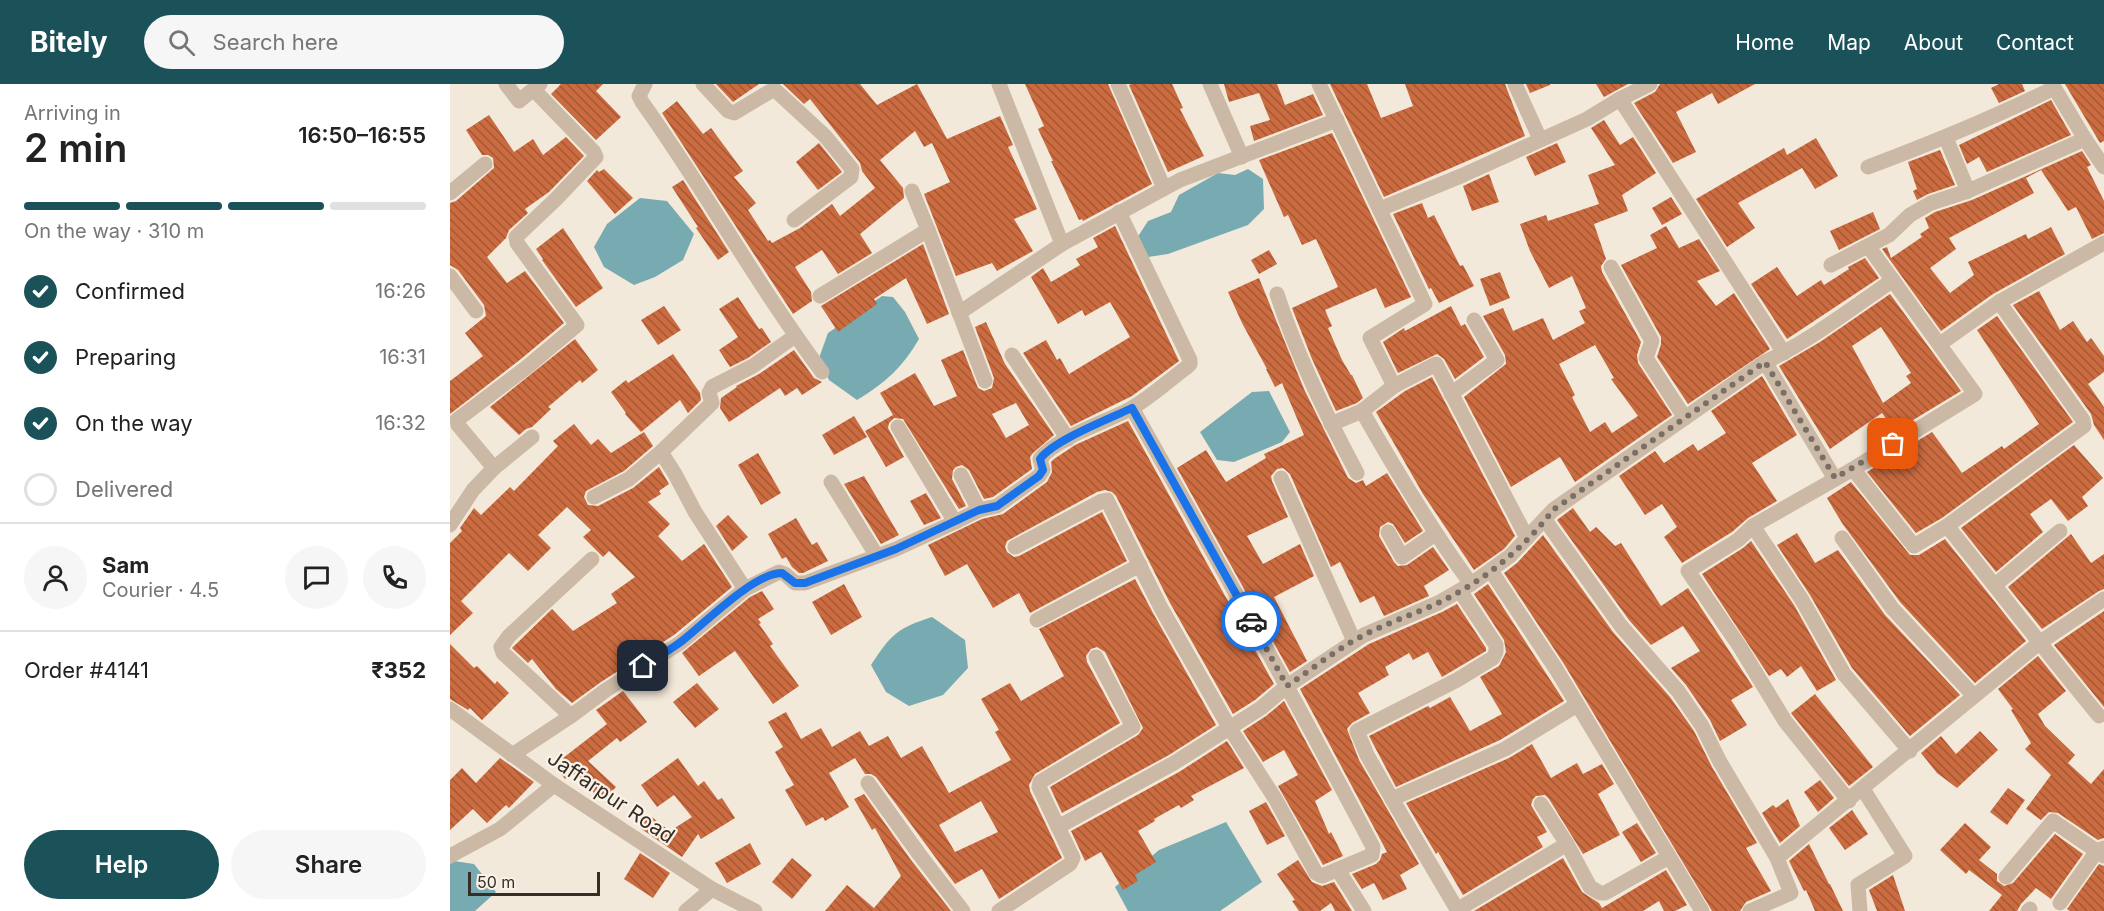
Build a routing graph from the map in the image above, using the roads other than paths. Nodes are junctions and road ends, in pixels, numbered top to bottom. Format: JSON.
{"nodes":[{"id":1,"x":506,"y":84,"type":"edge"},
{"id":2,"x":645,"y":84,"type":"edge"},
{"id":3,"x":703,"y":84,"type":"edge"},
{"id":4,"x":999,"y":84,"type":"edge"},
{"id":5,"x":1118,"y":84,"type":"edge"},
{"id":6,"x":1210,"y":84,"type":"edge"},
{"id":7,"x":1319,"y":84,"type":"edge"},
{"id":8,"x":1515,"y":84,"type":"edge"},
{"id":9,"x":1650,"y":84,"type":"edge"},
{"id":10,"x":2053,"y":86,"type":"edge"},
{"id":11,"x":537,"y":87,"type":"edge"},
{"id":12,"x":1620,"y":99,"type":"junction"},
{"id":13,"x":1337,"y":120,"type":"junction"},
{"id":14,"x":1946,"y":138,"type":"junction"},
{"id":15,"x":1540,"y":139,"type":"junction"},
{"id":16,"x":2085,"y":139,"type":"junction"},
{"id":17,"x":1242,"y":157,"type":"junction"},
{"id":18,"x":485,"y":164,"type":"dead end"},
{"id":19,"x":2104,"y":166,"type":"edge"},
{"id":20,"x":1868,"y":167,"type":"dead end"},
{"id":21,"x":1164,"y":188,"type":"junction"},
{"id":22,"x":912,"y":191,"type":"dead end"},
{"id":23,"x":1968,"y":191,"type":"junction"},
{"id":24,"x":450,"y":193,"type":"edge"},
{"id":25,"x":1380,"y":209,"type":"junction"},
{"id":26,"x":1119,"y":212,"type":"junction"},
{"id":27,"x":794,"y":220,"type":"dead end"},
{"id":28,"x":928,"y":230,"type":"junction"},
{"id":29,"x":2104,"y":243,"type":"edge"},
{"id":30,"x":1062,"y":244,"type":"junction"},
{"id":31,"x":1868,"y":246,"type":"junction"},
{"id":32,"x":1831,"y":265,"type":"dead end"},
{"id":33,"x":1611,"y":267,"type":"dead end"},
{"id":34,"x":450,"y":276,"type":"edge"},
{"id":35,"x":1893,"y":280,"type":"junction"},
{"id":36,"x":1277,"y":294,"type":"dead end"},
{"id":37,"x":820,"y":296,"type":"dead end"},
{"id":38,"x":2000,"y":302,"type":"junction"},
{"id":39,"x":476,"y":311,"type":"dead end"},
{"id":40,"x":959,"y":313,"type":"junction"},
{"id":41,"x":1474,"y":320,"type":"dead end"},
{"id":42,"x":795,"y":336,"type":"junction"},
{"id":43,"x":1941,"y":344,"type":"junction"},
{"id":44,"x":1784,"y":353,"type":"junction"},
{"id":45,"x":1012,"y":355,"type":"dead end"},
{"id":46,"x":1765,"y":362,"type":"junction"},
{"id":47,"x":822,"y":372,"type":"dead end"},
{"id":48,"x":985,"y":381,"type":"dead end"},
{"id":49,"x":1394,"y":386,"type":"junction"},
{"id":50,"x":1451,"y":394,"type":"junction"},
{"id":51,"x":1132,"y":408,"type":"junction"},
{"id":52,"x":1362,"y":411,"type":"junction"},
{"id":53,"x":1685,"y":418,"type":"junction"},
{"id":54,"x":1331,"y":424,"type":"junction"},
{"id":55,"x":898,"y":427,"type":"dead end"},
{"id":56,"x":532,"y":437,"type":"dead end"},
{"id":57,"x":1068,"y":439,"type":"junction"},
{"id":58,"x":662,"y":452,"type":"junction"},
{"id":59,"x":494,"y":468,"type":"junction"},
{"id":60,"x":1853,"y":469,"type":"junction"},
{"id":61,"x":1357,"y":473,"type":"dead end"},
{"id":62,"x":961,"y":475,"type":"dead end"},
{"id":63,"x":1281,"y":478,"type":"dead end"},
{"id":64,"x":1835,"y":478,"type":"junction"},
{"id":65,"x":831,"y":482,"type":"dead end"},
{"id":66,"x":594,"y":497,"type":"dead end"},
{"id":67,"x":979,"y":510,"type":"junction"},
{"id":68,"x":1545,"y":520,"type":"junction"},
{"id":69,"x":955,"y":522,"type":"junction"},
{"id":70,"x":450,"y":525,"type":"edge"},
{"id":71,"x":1753,"y":526,"type":"junction"},
{"id":72,"x":1947,"y":526,"type":"junction"},
{"id":73,"x":2060,"y":531,"type":"dead end"},
{"id":74,"x":1388,"y":532,"type":"dead end"},
{"id":75,"x":1435,"y":534,"type":"junction"},
{"id":76,"x":1527,"y":538,"type":"junction"},
{"id":77,"x":1842,"y":538,"type":"dead end"},
{"id":78,"x":1015,"y":547,"type":"dead end"},
{"id":79,"x":877,"y":556,"type":"junction"},
{"id":80,"x":592,"y":559,"type":"dead end"},
{"id":81,"x":1140,"y":565,"type":"junction"},
{"id":82,"x":1491,"y":571,"type":"junction"},
{"id":83,"x":1995,"y":585,"type":"junction"},
{"id":84,"x":1466,"y":588,"type":"junction"},
{"id":85,"x":745,"y":589,"type":"junction"},
{"id":86,"x":2104,"y":598,"type":"edge"},
{"id":87,"x":1037,"y":620,"type":"dead end"},
{"id":88,"x":1354,"y":641,"type":"junction"},
{"id":89,"x":2039,"y":643,"type":"junction"},
{"id":90,"x":1096,"y":657,"type":"dead end"},
{"id":91,"x":1287,"y":686,"type":"junction"},
{"id":92,"x":1974,"y":696,"type":"junction"},
{"id":93,"x":1577,"y":705,"type":"junction"},
{"id":94,"x":450,"y":709,"type":"edge"},
{"id":95,"x":571,"y":716,"type":"junction"},
{"id":96,"x":2099,"y":716,"type":"dead end"},
{"id":97,"x":1229,"y":727,"type":"junction"},
{"id":98,"x":1910,"y":751,"type":"junction"},
{"id":99,"x":512,"y":755,"type":"junction"},
{"id":100,"x":868,"y":783,"type":"dead end"},
{"id":101,"x":554,"y":785,"type":"junction"},
{"id":102,"x":1863,"y":789,"type":"junction"},
{"id":103,"x":1392,"y":799,"type":"junction"},
{"id":104,"x":1849,"y":801,"type":"junction"},
{"id":105,"x":1541,"y":804,"type":"dead end"},
{"id":106,"x":1058,"y":827,"type":"junction"},
{"id":107,"x":1567,"y":844,"type":"junction"},
{"id":108,"x":2102,"y":851,"type":"edge"},
{"id":109,"x":450,"y":856,"type":"edge"},
{"id":110,"x":1669,"y":856,"type":"junction"},
{"id":111,"x":1777,"y":858,"type":"junction"},
{"id":112,"x":1338,"y":870,"type":"junction"},
{"id":113,"x":2006,"y":877,"type":"dead end"},
{"id":114,"x":712,"y":889,"type":"junction"},
{"id":115,"x":2060,"y":903,"type":"dead end"},
{"id":116,"x":1458,"y":910,"type":"edge"},
{"id":117,"x":1698,"y":910,"type":"edge"},
{"id":118,"x":686,"y":911,"type":"edge"},
{"id":119,"x":755,"y":911,"type":"edge"},
{"id":120,"x":963,"y":911,"type":"edge"},
{"id":121,"x":999,"y":911,"type":"edge"},
{"id":122,"x":1364,"y":911,"type":"edge"},
{"id":123,"x":1750,"y":911,"type":"edge"},
{"id":124,"x":1860,"y":911,"type":"edge"}],
"edges":[{"from":1,"to":11,"type":"street"},
{"from":2,"to":42,"type":"street"},
{"from":3,"to":27,"type":"street"},
{"from":4,"to":30,"type":"street"},
{"from":5,"to":21,"type":"street"},
{"from":6,"to":17,"type":"street"},
{"from":7,"to":13,"type":"street"},
{"from":8,"to":15,"type":"street"},
{"from":9,"to":12,"type":"street"},
{"from":10,"to":14,"type":"street"},
{"from":10,"to":16,"type":"street"},
{"from":11,"to":59,"type":"street"},
{"from":12,"to":15,"type":"street"},
{"from":12,"to":44,"type":"street"},
{"from":13,"to":17,"type":"street"},
{"from":13,"to":25,"type":"street"},
{"from":14,"to":20,"type":"street"},
{"from":14,"to":23,"type":"street"},
{"from":15,"to":25,"type":"street"},
{"from":16,"to":19,"type":"street"},
{"from":16,"to":23,"type":"street"},
{"from":17,"to":21,"type":"street"},
{"from":18,"to":24,"type":"street"},
{"from":21,"to":26,"type":"street"},
{"from":22,"to":28,"type":"street"},
{"from":23,"to":31,"type":"street"},
{"from":25,"to":49,"type":"street"},
{"from":26,"to":30,"type":"street"},
{"from":26,"to":51,"type":"street"},
{"from":28,"to":37,"type":"street"},
{"from":28,"to":40,"type":"street"},
{"from":29,"to":38,"type":"street"},
{"from":30,"to":40,"type":"street"},
{"from":31,"to":32,"type":"street"},
{"from":31,"to":35,"type":"street"},
{"from":33,"to":53,"type":"street"},
{"from":34,"to":39,"type":"street"},
{"from":35,"to":43,"type":"street"},
{"from":35,"to":44,"type":"street"},
{"from":36,"to":54,"type":"street"},
{"from":38,"to":43,"type":"street"},
{"from":38,"to":72,"type":"street"},
{"from":40,"to":48,"type":"street"},
{"from":41,"to":50,"type":"street"},
{"from":42,"to":47,"type":"street"},
{"from":42,"to":58,"type":"street"},
{"from":43,"to":60,"type":"street"},
{"from":44,"to":46,"type":"street"},
{"from":45,"to":57,"type":"street"},
{"from":46,"to":53,"type":"street"},
{"from":46,"to":64,"type":"street"},
{"from":49,"to":50,"type":"street"},
{"from":49,"to":52,"type":"street"},
{"from":50,"to":76,"type":"street"},
{"from":51,"to":57,"type":"street"},
{"from":51,"to":91,"type":"street"},
{"from":52,"to":54,"type":"street"},
{"from":52,"to":75,"type":"street"},
{"from":53,"to":68,"type":"street"},
{"from":54,"to":61,"type":"street"},
{"from":55,"to":69,"type":"street"},
{"from":56,"to":59,"type":"street"},
{"from":57,"to":67,"type":"street"},
{"from":58,"to":66,"type":"street"},
{"from":58,"to":85,"type":"street"},
{"from":59,"to":70,"type":"street"},
{"from":60,"to":64,"type":"street"},
{"from":60,"to":72,"type":"street"},
{"from":62,"to":67,"type":"street"},
{"from":63,"to":88,"type":"street"},
{"from":64,"to":71,"type":"street"},
{"from":65,"to":79,"type":"street"},
{"from":67,"to":69,"type":"street"},
{"from":68,"to":76,"type":"street"},
{"from":68,"to":111,"type":"street"},
{"from":69,"to":79,"type":"street"},
{"from":71,"to":98,"type":"street"},
{"from":71,"to":104,"type":"street"},
{"from":72,"to":83,"type":"street"},
{"from":73,"to":83,"type":"street"},
{"from":74,"to":75,"type":"street"},
{"from":75,"to":84,"type":"street"},
{"from":76,"to":82,"type":"street"},
{"from":77,"to":92,"type":"street"},
{"from":78,"to":81,"type":"street"},
{"from":79,"to":85,"type":"street"},
{"from":80,"to":95,"type":"street"},
{"from":81,"to":87,"type":"street"},
{"from":81,"to":97,"type":"street"},
{"from":82,"to":84,"type":"street"},
{"from":82,"to":93,"type":"street"},
{"from":83,"to":89,"type":"street"},
{"from":84,"to":88,"type":"street"},
{"from":84,"to":103,"type":"street"},
{"from":85,"to":95,"type":"street"},
{"from":86,"to":89,"type":"street"},
{"from":88,"to":91,"type":"street"},
{"from":89,"to":92,"type":"street"},
{"from":89,"to":96,"type":"street"},
{"from":90,"to":106,"type":"street"},
{"from":91,"to":97,"type":"street"},
{"from":91,"to":112,"type":"street"},
{"from":92,"to":98,"type":"street"},
{"from":93,"to":103,"type":"street"},
{"from":93,"to":110,"type":"street"},
{"from":94,"to":99,"type":"street","name":"Jaffarpur Road"},
{"from":95,"to":99,"type":"street"},
{"from":97,"to":106,"type":"street"},
{"from":97,"to":112,"type":"street"},
{"from":98,"to":102,"type":"street"},
{"from":99,"to":101,"type":"street","name":"Jaffarpur Road"},
{"from":100,"to":120,"type":"street"},
{"from":101,"to":109,"type":"street"},
{"from":101,"to":114,"type":"street","name":"Jaffarpur Road"},
{"from":102,"to":104,"type":"street"},
{"from":102,"to":124,"type":"street"},
{"from":103,"to":116,"type":"street"},
{"from":104,"to":111,"type":"street"},
{"from":105,"to":107,"type":"street"},
{"from":106,"to":121,"type":"street"},
{"from":107,"to":110,"type":"street"},
{"from":107,"to":116,"type":"street"},
{"from":108,"to":113,"type":"street"},
{"from":108,"to":115,"type":"street"},
{"from":110,"to":117,"type":"street"},
{"from":111,"to":123,"type":"street"},
{"from":112,"to":122,"type":"street"},
{"from":114,"to":118,"type":"street"},
{"from":114,"to":119,"type":"street","name":"Jaffarpur Road"}]}
